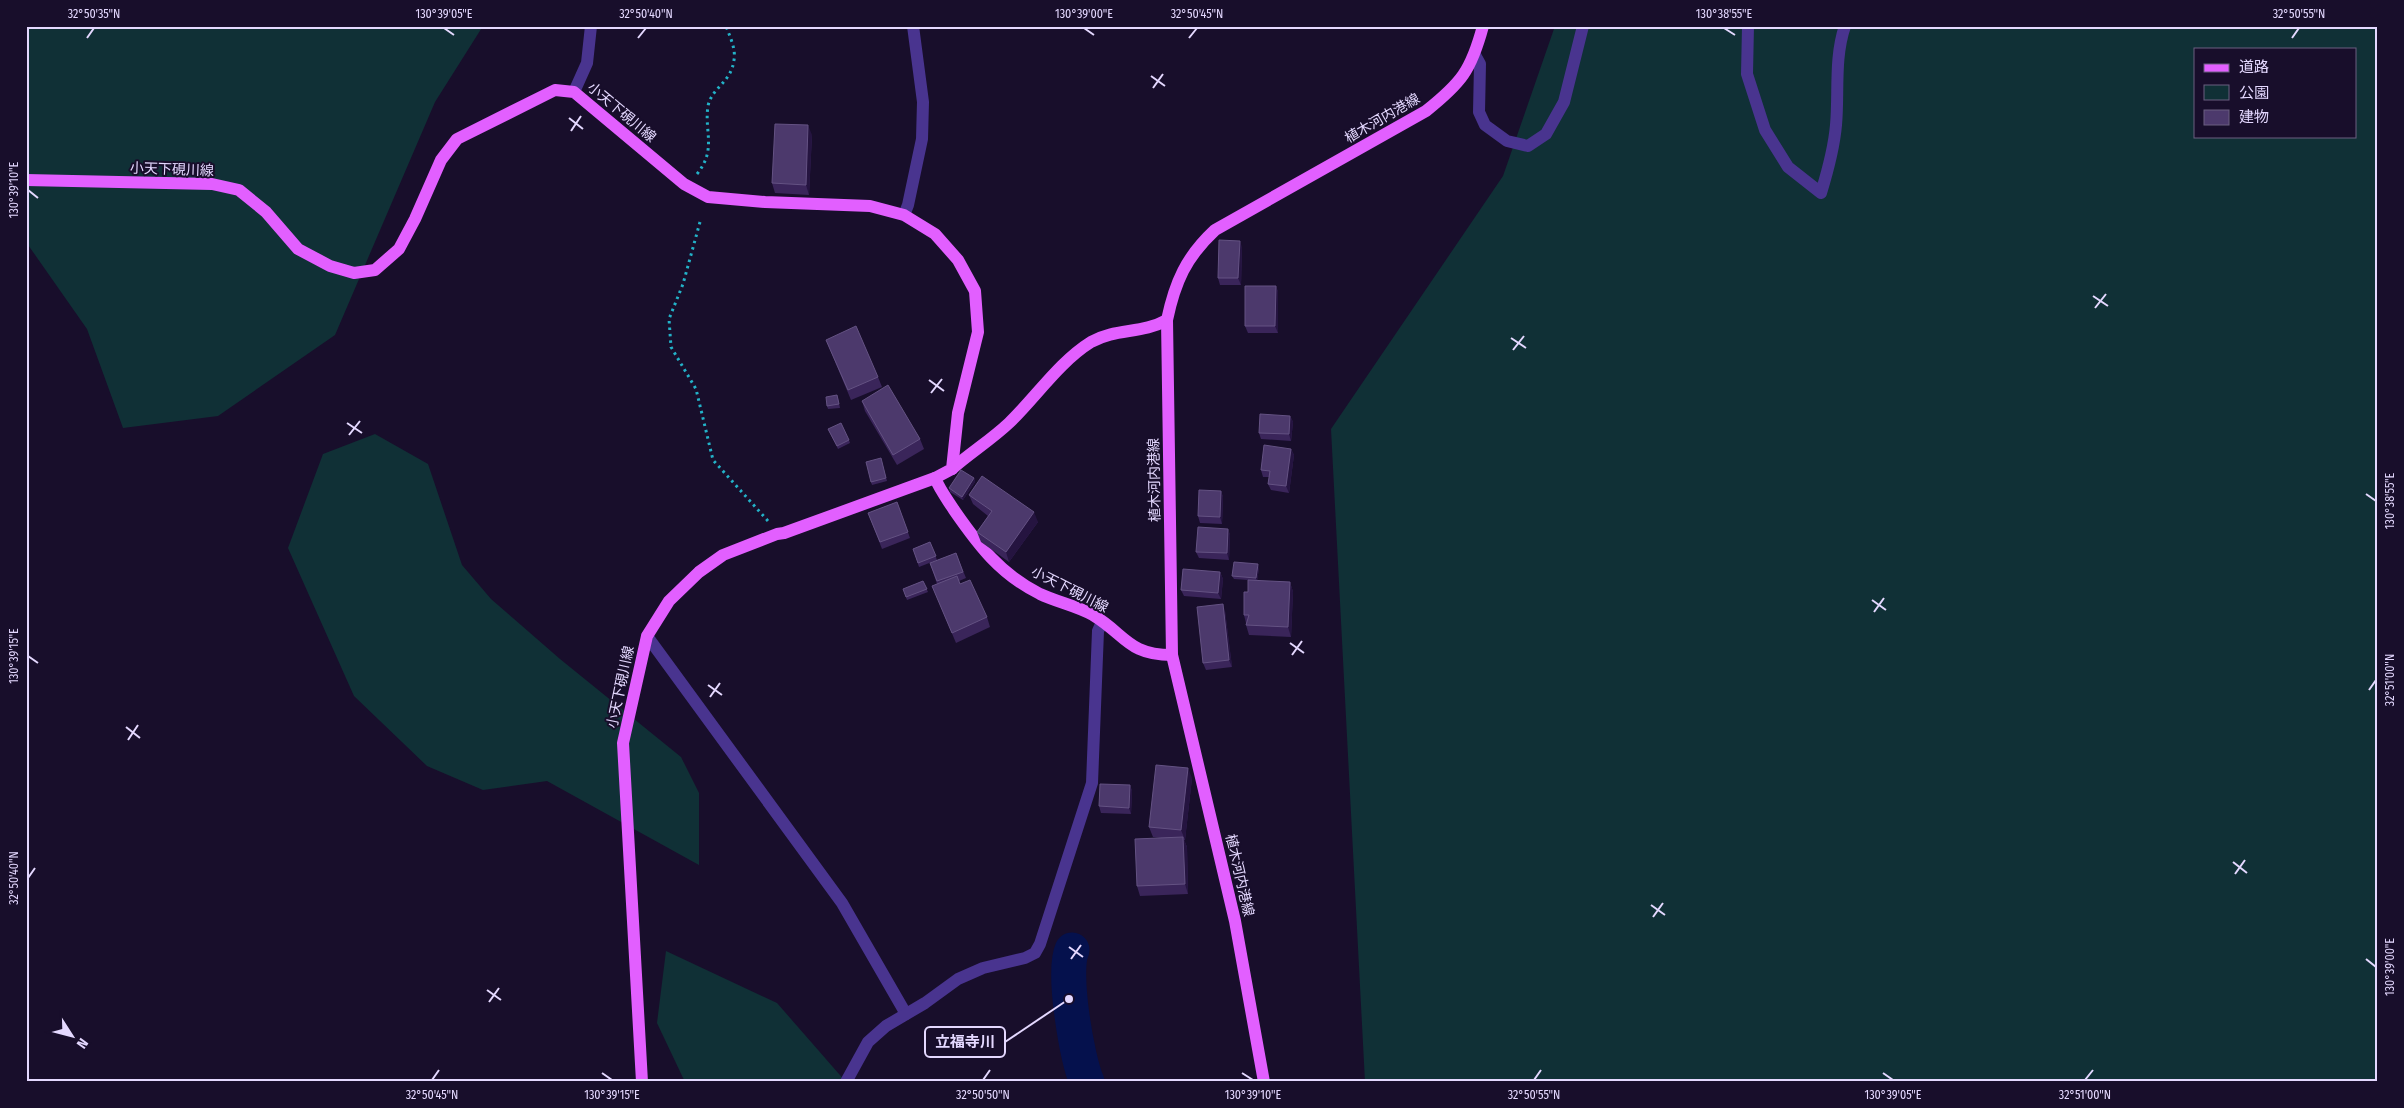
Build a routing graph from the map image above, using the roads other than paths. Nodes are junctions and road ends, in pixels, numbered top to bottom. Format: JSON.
{"nodes":[{"id":1,"x":591,"y":26,"type":"edge"},
{"id":2,"x":913,"y":26,"type":"edge"},
{"id":3,"x":1483,"y":26,"type":"edge"},
{"id":4,"x":1583,"y":26,"type":"edge"},
{"id":5,"x":1748,"y":26,"type":"edge"},
{"id":6,"x":1844,"y":26,"type":"edge"},
{"id":7,"x":1475,"y":55,"type":"junction"},
{"id":8,"x":574,"y":92,"type":"junction"},
{"id":9,"x":26,"y":180,"type":"edge"},
{"id":10,"x":904,"y":215,"type":"junction"},
{"id":11,"x":1167,"y":320,"type":"junction"},
{"id":12,"x":952,"y":469,"type":"junction"},
{"id":13,"x":935,"y":478,"type":"junction"},
{"id":14,"x":1102,"y":622,"type":"junction"},
{"id":15,"x":647,"y":636,"type":"junction"},
{"id":16,"x":1172,"y":655,"type":"junction"},
{"id":17,"x":906,"y":1014,"type":"junction"},
{"id":18,"x":642,"y":1082,"type":"edge"},
{"id":19,"x":846,"y":1082,"type":"edge"},
{"id":20,"x":1264,"y":1082,"type":"edge"}],
"edges":[{"from":1,"to":8,"type":"street"},
{"from":2,"to":10,"type":"street"},
{"from":3,"to":7,"type":"main road","name":"植木河内港線"},
{"from":4,"to":7,"type":"street"},
{"from":5,"to":6,"type":"street"},
{"from":7,"to":11,"type":"main road","name":"植木河内港線"},
{"from":8,"to":9,"type":"main road","name":"小天下硯川線"},
{"from":8,"to":10,"type":"main road","name":"小天下硯川線"},
{"from":10,"to":12,"type":"main road","name":"小天下硯川線"},
{"from":11,"to":12,"type":"main road"},
{"from":11,"to":16,"type":"main road","name":"植木河内港線"},
{"from":12,"to":13,"type":"main road","name":"小天下硯川線"},
{"from":13,"to":14,"type":"main road","name":"小天下硯川線"},
{"from":13,"to":15,"type":"main road","name":"小天下硯川線"},
{"from":14,"to":16,"type":"main road","name":"小天下硯川線"},
{"from":14,"to":17,"type":"street"},
{"from":15,"to":17,"type":"street"},
{"from":15,"to":18,"type":"main road","name":"小天下硯川線"},
{"from":16,"to":20,"type":"main road","name":"植木河内港線"},
{"from":17,"to":19,"type":"street"}]}
